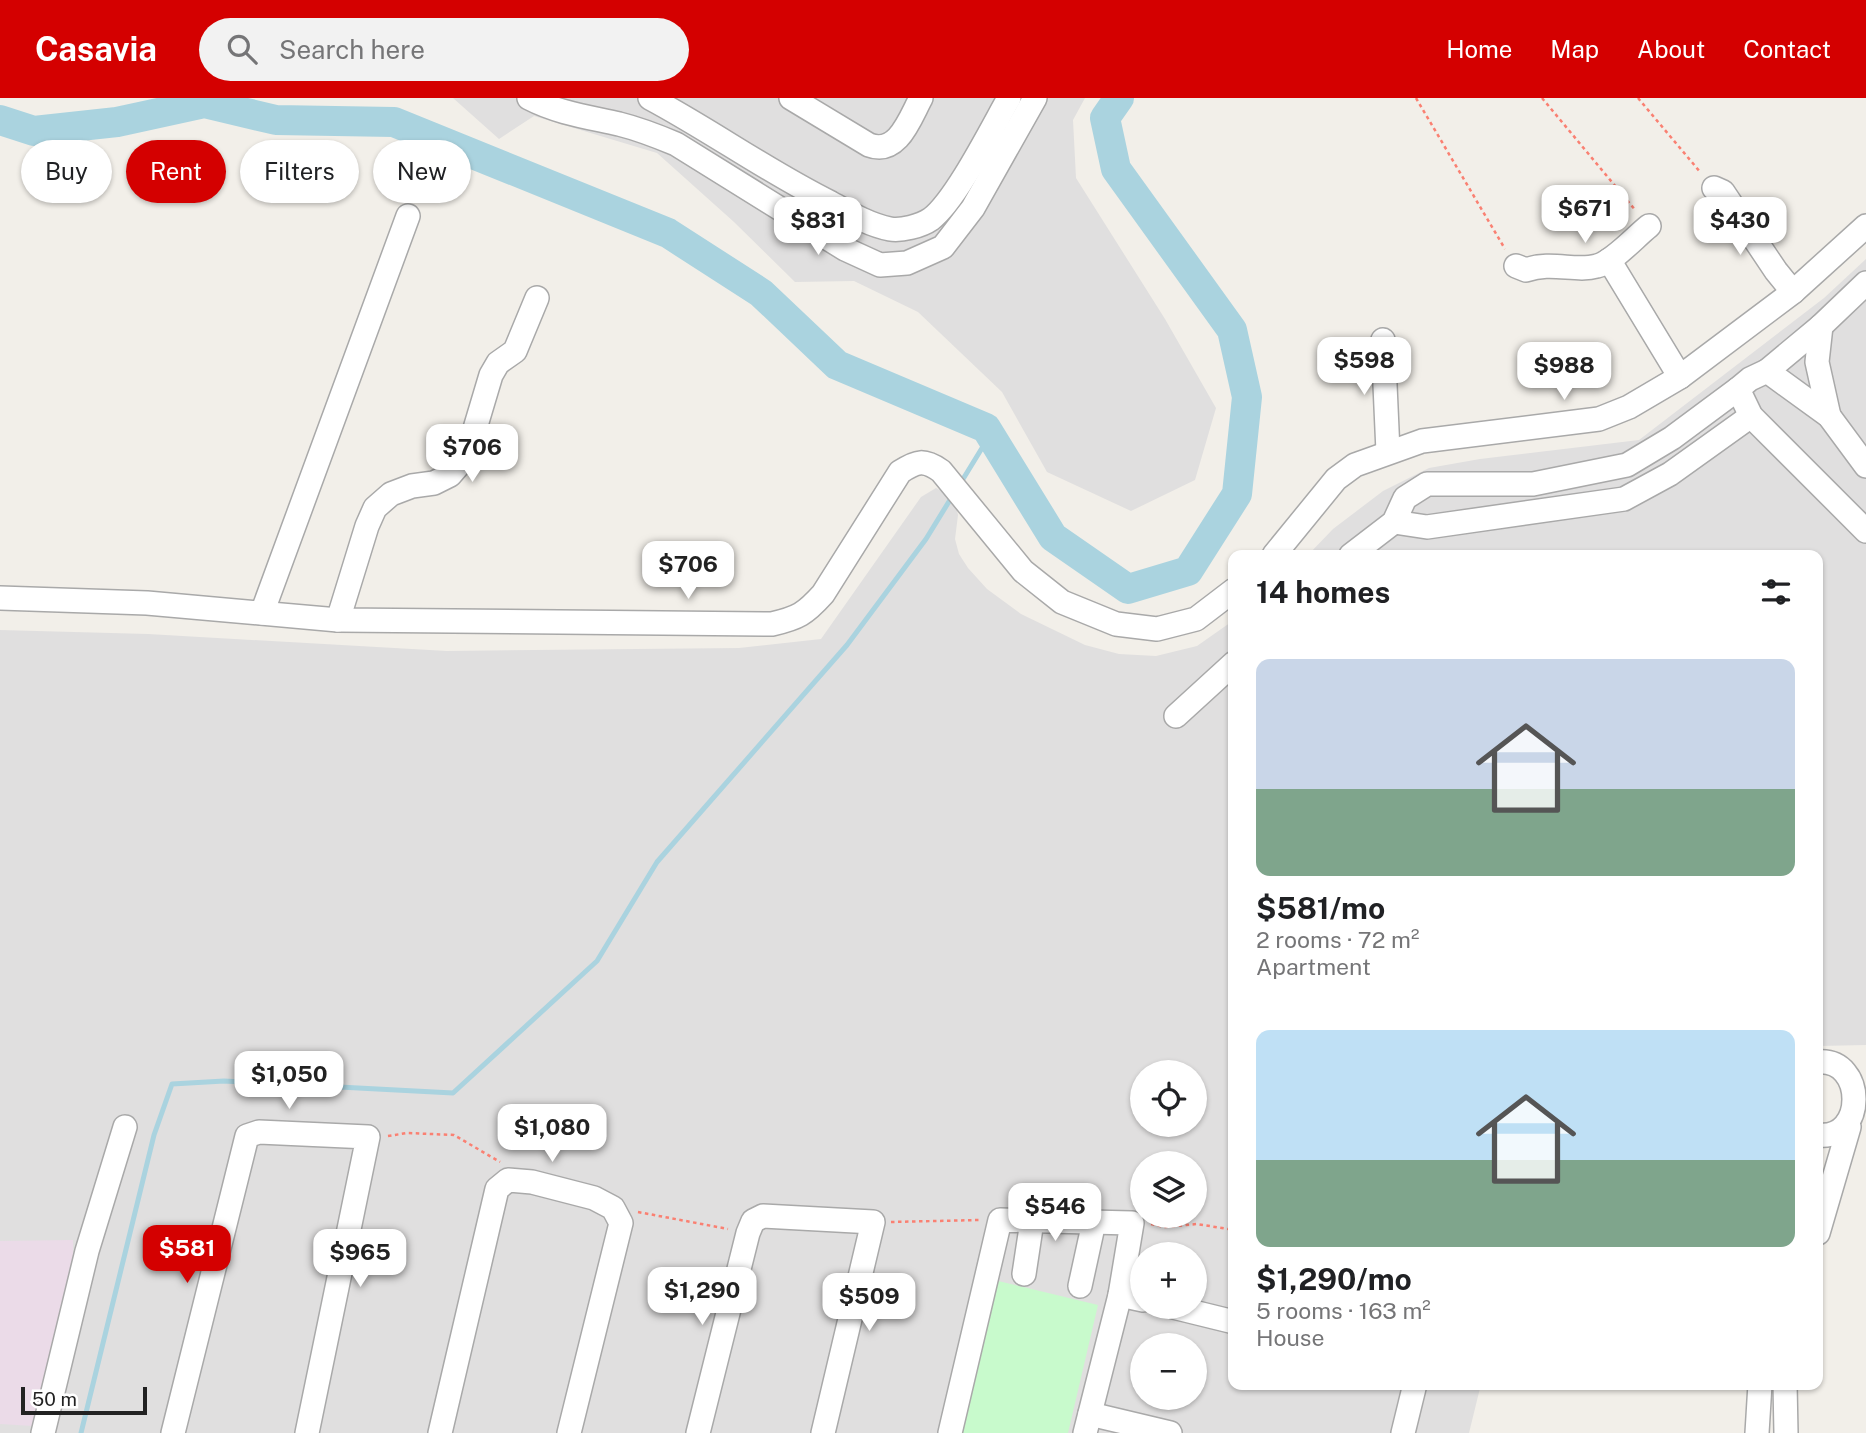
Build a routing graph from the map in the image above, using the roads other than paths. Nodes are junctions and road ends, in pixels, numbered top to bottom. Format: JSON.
{"nodes":[{"id":1,"x":529,"y":98,"type":"edge"},
{"id":2,"x":650,"y":98,"type":"edge"},
{"id":3,"x":921,"y":98,"type":"edge"},
{"id":4,"x":1009,"y":98,"type":"edge"},
{"id":5,"x":1035,"y":98,"type":"edge"},
{"id":6,"x":799,"y":100,"type":"edge"},
{"id":7,"x":696,"y":123,"type":"junction"},
{"id":8,"x":676,"y":144,"type":"junction"},
{"id":9,"x":1714,"y":188,"type":"road end"},
{"id":10,"x":408,"y":216,"type":"dead end"},
{"id":11,"x":1648,"y":226,"type":"road end"},
{"id":12,"x":1866,"y":226,"type":"edge"},
{"id":13,"x":1609,"y":260,"type":"junction"},
{"id":14,"x":1516,"y":266,"type":"road end"},
{"id":15,"x":1866,"y":283,"type":"edge"},
{"id":16,"x":1793,"y":292,"type":"junction"},
{"id":17,"x":537,"y":298,"type":"dead end"},
{"id":18,"x":1821,"y":326,"type":"junction"},
{"id":19,"x":1383,"y":340,"type":"dead end"},
{"id":20,"x":1767,"y":371,"type":"junction"},
{"id":21,"x":1680,"y":377,"type":"junction"},
{"id":22,"x":1738,"y":389,"type":"junction"},
{"id":23,"x":1751,"y":416,"type":"junction"},
{"id":24,"x":1829,"y":416,"type":"junction"},
{"id":25,"x":1388,"y":452,"type":"junction"},
{"id":26,"x":1866,"y":466,"type":"edge"},
{"id":27,"x":1394,"y":522,"type":"junction"},
{"id":28,"x":1866,"y":531,"type":"edge"},
{"id":29,"x":1278,"y":550,"type":"edge"},
{"id":30,"x":1358,"y":550,"type":"edge"},
{"id":31,"x":1228,"y":595,"type":"edge"},
{"id":32,"x":0,"y":598,"type":"edge"},
{"id":33,"x":262,"y":613,"type":"junction"},
{"id":34,"x":338,"y":620,"type":"junction"},
{"id":35,"x":1228,"y":668,"type":"edge"},
{"id":36,"x":1176,"y":716,"type":"dead end"},
{"id":37,"x":1823,"y":1062,"type":"edge"},
{"id":38,"x":125,"y":1127,"type":"dead end"},
{"id":39,"x":1849,"y":1127,"type":"junction"},
{"id":40,"x":1823,"y":1135,"type":"edge"},
{"id":41,"x":1823,"y":1216,"type":"edge"},
{"id":42,"x":1032,"y":1221,"type":"junction"},
{"id":43,"x":1094,"y":1222,"type":"junction"},
{"id":44,"x":1024,"y":1274,"type":"dead end"},
{"id":45,"x":1080,"y":1286,"type":"dead end"},
{"id":46,"x":1120,"y":1295,"type":"junction"},
{"id":47,"x":1130,"y":1297,"type":"edge"},
{"id":48,"x":1207,"y":1315,"type":"edge"},
{"id":49,"x":1228,"y":1321,"type":"edge"},
{"id":50,"x":1414,"y":1390,"type":"edge"},
{"id":51,"x":1760,"y":1390,"type":"edge"},
{"id":52,"x":1785,"y":1390,"type":"edge"},
{"id":53,"x":1087,"y":1424,"type":"edge"},
{"id":54,"x":43,"y":1433,"type":"edge"},
{"id":55,"x":173,"y":1433,"type":"edge"},
{"id":56,"x":307,"y":1433,"type":"edge"},
{"id":57,"x":440,"y":1433,"type":"edge"},
{"id":58,"x":569,"y":1433,"type":"edge"},
{"id":59,"x":698,"y":1433,"type":"edge"},
{"id":60,"x":823,"y":1433,"type":"edge"},
{"id":61,"x":950,"y":1433,"type":"edge"},
{"id":62,"x":1170,"y":1433,"type":"edge"},
{"id":63,"x":1403,"y":1433,"type":"edge"},
{"id":64,"x":1757,"y":1433,"type":"edge"},
{"id":65,"x":1786,"y":1433,"type":"edge"}],
"edges":[{"from":1,"to":8,"type":"street"},
{"from":2,"to":7,"type":"street"},
{"from":3,"to":6,"type":"street"},
{"from":4,"to":7,"type":"street"},
{"from":5,"to":8,"type":"street"},
{"from":7,"to":8,"type":"street"},
{"from":9,"to":16,"type":"street"},
{"from":10,"to":33,"type":"street"},
{"from":11,"to":13,"type":"street"},
{"from":12,"to":16,"type":"street"},
{"from":13,"to":14,"type":"street"},
{"from":13,"to":21,"type":"street"},
{"from":15,"to":18,"type":"street"},
{"from":16,"to":21,"type":"street"},
{"from":17,"to":34,"type":"street"},
{"from":18,"to":20,"type":"street"},
{"from":18,"to":24,"type":"street"},
{"from":19,"to":25,"type":"street"},
{"from":20,"to":22,"type":"street"},
{"from":20,"to":24,"type":"street"},
{"from":21,"to":25,"type":"street"},
{"from":22,"to":23,"type":"street"},
{"from":22,"to":27,"type":"street"},
{"from":23,"to":27,"type":"street"},
{"from":23,"to":28,"type":"street"},
{"from":24,"to":26,"type":"street"},
{"from":25,"to":29,"type":"street"},
{"from":27,"to":30,"type":"street"},
{"from":31,"to":34,"type":"street"},
{"from":32,"to":33,"type":"street"},
{"from":33,"to":34,"type":"street"},
{"from":35,"to":36,"type":"street"},
{"from":37,"to":39,"type":"street"},
{"from":38,"to":54,"type":"street"},
{"from":39,"to":40,"type":"street"},
{"from":39,"to":41,"type":"street"},
{"from":42,"to":43,"type":"street"},
{"from":42,"to":44,"type":"street"},
{"from":42,"to":61,"type":"street"},
{"from":43,"to":45,"type":"street"},
{"from":43,"to":46,"type":"street"},
{"from":46,"to":47,"type":"street"},
{"from":46,"to":53,"type":"street"},
{"from":48,"to":49,"type":"street"},
{"from":50,"to":63,"type":"street"},
{"from":51,"to":64,"type":"street"},
{"from":52,"to":65,"type":"street"},
{"from":53,"to":62,"type":"street"},
{"from":55,"to":56,"type":"street"},
{"from":57,"to":58,"type":"street"},
{"from":59,"to":60,"type":"street"}]}
